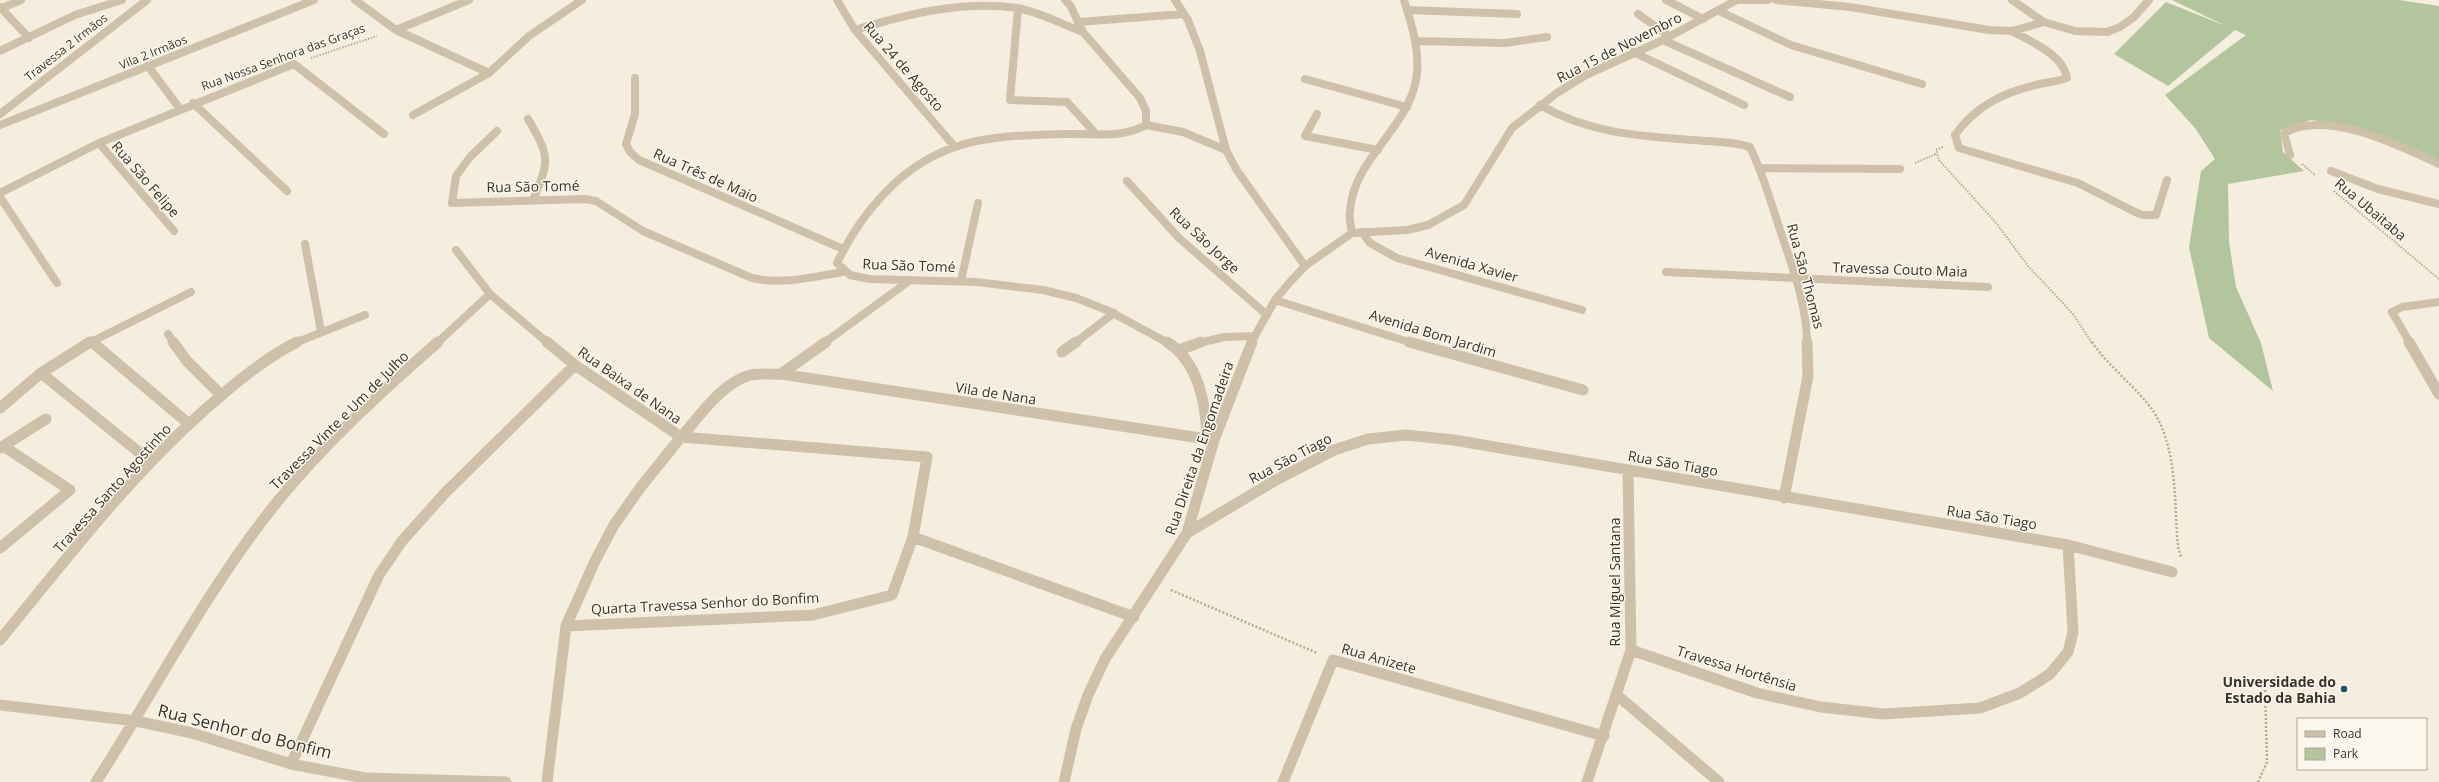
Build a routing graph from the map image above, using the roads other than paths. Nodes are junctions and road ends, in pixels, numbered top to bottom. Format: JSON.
{"nodes":[{"id":1,"x":21,"y":0,"type":"edge"},
{"id":2,"x":122,"y":0,"type":"edge"},
{"id":3,"x":147,"y":0,"type":"edge"},
{"id":4,"x":314,"y":0,"type":"edge"},
{"id":5,"x":355,"y":0,"type":"edge"},
{"id":6,"x":469,"y":0,"type":"edge"},
{"id":7,"x":582,"y":0,"type":"edge"},
{"id":8,"x":837,"y":0,"type":"edge"},
{"id":9,"x":1065,"y":0,"type":"edge"},
{"id":10,"x":1176,"y":0,"type":"edge"},
{"id":11,"x":1404,"y":0,"type":"edge"},
{"id":12,"x":1666,"y":0,"type":"edge"},
{"id":13,"x":1737,"y":0,"type":"edge"},
{"id":14,"x":1768,"y":0,"type":"edge"},
{"id":15,"x":1776,"y":0,"type":"edge"},
{"id":16,"x":2012,"y":0,"type":"edge"},
{"id":17,"x":2149,"y":0,"type":"edge"},
{"id":18,"x":991,"y":3,"type":"edge"},
{"id":19,"x":1,"y":7,"type":"edge"},
{"id":20,"x":1018,"y":9,"type":"junction"},
{"id":21,"x":1407,"y":10,"type":"junction"},
{"id":22,"x":1719,"y":11,"type":"junction"},
{"id":23,"x":1184,"y":14,"type":"junction"},
{"id":24,"x":1517,"y":14,"type":"dead end"},
{"id":25,"x":1638,"y":14,"type":"dead end"},
{"id":26,"x":1703,"y":19,"type":"junction"},
{"id":27,"x":1078,"y":22,"type":"junction"},
{"id":28,"x":2044,"y":22,"type":"junction"},
{"id":29,"x":396,"y":30,"type":"junction"},
{"id":30,"x":855,"y":30,"type":"junction"},
{"id":31,"x":2012,"y":31,"type":"junction"},
{"id":32,"x":1083,"y":32,"type":"junction"},
{"id":33,"x":1547,"y":37,"type":"dead end"},
{"id":34,"x":29,"y":38,"type":"junction"},
{"id":35,"x":1666,"y":38,"type":"junction"},
{"id":36,"x":1415,"y":41,"type":"junction"},
{"id":37,"x":0,"y":51,"type":"edge"},
{"id":38,"x":1633,"y":52,"type":"junction"},
{"id":39,"x":148,"y":66,"type":"junction"},
{"id":40,"x":488,"y":73,"type":"junction"},
{"id":41,"x":635,"y":78,"type":"dead end"},
{"id":42,"x":1305,"y":79,"type":"dead end"},
{"id":43,"x":1922,"y":84,"type":"dead end"},
{"id":44,"x":1790,"y":97,"type":"dead end"},
{"id":45,"x":193,"y":103,"type":"junction"},
{"id":46,"x":1540,"y":105,"type":"junction"},
{"id":47,"x":1744,"y":105,"type":"dead end"},
{"id":48,"x":1407,"y":107,"type":"junction"},
{"id":49,"x":180,"y":109,"type":"junction"},
{"id":50,"x":0,"y":114,"type":"edge"},
{"id":51,"x":1317,"y":114,"type":"dead end"},
{"id":52,"x":413,"y":115,"type":"dead end"},
{"id":53,"x":528,"y":119,"type":"dead end"},
{"id":54,"x":0,"y":125,"type":"edge"},
{"id":55,"x":1146,"y":125,"type":"junction"},
{"id":56,"x":497,"y":130,"type":"dead end"},
{"id":57,"x":384,"y":134,"type":"dead end"},
{"id":58,"x":1096,"y":134,"type":"junction"},
{"id":59,"x":98,"y":143,"type":"junction"},
{"id":60,"x":955,"y":147,"type":"junction"},
{"id":61,"x":1226,"y":150,"type":"junction"},
{"id":62,"x":1378,"y":150,"type":"junction"},
{"id":63,"x":2290,"y":155,"type":"road end"},
{"id":64,"x":2439,"y":164,"type":"edge"},
{"id":65,"x":1760,"y":168,"type":"junction"},
{"id":66,"x":1900,"y":169,"type":"road end"},
{"id":67,"x":2331,"y":171,"type":"dead end"},
{"id":68,"x":2167,"y":180,"type":"dead end"},
{"id":69,"x":1127,"y":182,"type":"dead end"},
{"id":70,"x":286,"y":192,"type":"dead end"},
{"id":71,"x":0,"y":193,"type":"edge"},
{"id":72,"x":0,"y":197,"type":"edge"},
{"id":73,"x":533,"y":200,"type":"junction"},
{"id":74,"x":978,"y":203,"type":"dead end"},
{"id":75,"x":2439,"y":204,"type":"edge"},
{"id":76,"x":174,"y":231,"type":"dead end"},
{"id":77,"x":1357,"y":233,"type":"junction"},
{"id":78,"x":305,"y":244,"type":"dead end"},
{"id":79,"x":843,"y":249,"type":"junction"},
{"id":80,"x":456,"y":250,"type":"dead end"},
{"id":81,"x":1305,"y":266,"type":"junction"},
{"id":82,"x":842,"y":272,"type":"junction"},
{"id":83,"x":1666,"y":272,"type":"dead end"},
{"id":84,"x":1795,"y":279,"type":"junction"},
{"id":85,"x":909,"y":281,"type":"junction"},
{"id":86,"x":961,"y":281,"type":"junction"},
{"id":87,"x":57,"y":283,"type":"dead end"},
{"id":88,"x":1988,"y":287,"type":"dead end"},
{"id":89,"x":191,"y":292,"type":"dead end"},
{"id":90,"x":490,"y":294,"type":"junction"},
{"id":91,"x":1275,"y":300,"type":"junction"},
{"id":92,"x":2439,"y":302,"type":"edge"},
{"id":93,"x":1582,"y":310,"type":"dead end"},
{"id":94,"x":1114,"y":313,"type":"junction"},
{"id":95,"x":365,"y":315,"type":"dead end"},
{"id":96,"x":1266,"y":315,"type":"junction"},
{"id":97,"x":321,"y":331,"type":"junction"},
{"id":98,"x":168,"y":334,"type":"dead end"},
{"id":99,"x":1254,"y":336,"type":"junction"},
{"id":100,"x":91,"y":341,"type":"junction"},
{"id":101,"x":1179,"y":350,"type":"junction"},
{"id":102,"x":1062,"y":352,"type":"dead end"},
{"id":103,"x":575,"y":365,"type":"junction"},
{"id":104,"x":41,"y":373,"type":"junction"},
{"id":105,"x":781,"y":374,"type":"junction"},
{"id":106,"x":1584,"y":390,"type":"dead end"},
{"id":107,"x":2439,"y":394,"type":"edge"},
{"id":108,"x":221,"y":395,"type":"junction"},
{"id":109,"x":0,"y":408,"type":"edge"},
{"id":110,"x":46,"y":419,"type":"dead end"},
{"id":111,"x":189,"y":424,"type":"junction"},
{"id":112,"x":682,"y":437,"type":"junction"},
{"id":113,"x":1210,"y":440,"type":"junction"},
{"id":114,"x":2,"y":447,"type":"edge"},
{"id":115,"x":151,"y":462,"type":"junction"},
{"id":116,"x":1628,"y":471,"type":"junction"},
{"id":117,"x":1784,"y":498,"type":"junction"},
{"id":118,"x":1187,"y":533,"type":"junction"},
{"id":119,"x":913,"y":537,"type":"junction"},
{"id":120,"x":2068,"y":545,"type":"junction"},
{"id":121,"x":0,"y":548,"type":"edge"},
{"id":122,"x":2172,"y":572,"type":"road end"},
{"id":123,"x":1134,"y":617,"type":"junction"},
{"id":124,"x":566,"y":626,"type":"junction"},
{"id":125,"x":0,"y":640,"type":"edge"},
{"id":126,"x":1630,"y":650,"type":"junction"},
{"id":127,"x":1616,"y":695,"type":"junction"},
{"id":128,"x":0,"y":705,"type":"edge"},
{"id":129,"x":136,"y":721,"type":"junction"},
{"id":130,"x":1604,"y":736,"type":"junction"},
{"id":131,"x":292,"y":764,"type":"junction"},
{"id":132,"x":364,"y":780,"type":"edge"},
{"id":133,"x":96,"y":782,"type":"edge"},
{"id":134,"x":506,"y":782,"type":"edge"},
{"id":135,"x":546,"y":782,"type":"edge"},
{"id":136,"x":1064,"y":782,"type":"edge"},
{"id":137,"x":1283,"y":782,"type":"edge"},
{"id":138,"x":1587,"y":782,"type":"edge"},
{"id":139,"x":1719,"y":782,"type":"edge"}],
"edges":[{"from":1,"to":19,"type":"street"},
{"from":2,"to":34,"type":"street"},
{"from":3,"to":50,"type":"street","name":"Travessa 2 Irmãos"},
{"from":4,"to":39,"type":"street","name":"Vila 2 Irmãos"},
{"from":5,"to":29,"type":"street"},
{"from":6,"to":29,"type":"street"},
{"from":7,"to":40,"type":"street"},
{"from":8,"to":30,"type":"street","name":"Rua 24 de Agosto"},
{"from":9,"to":27,"type":"street"},
{"from":10,"to":23,"type":"street"},
{"from":11,"to":21,"type":"street"},
{"from":12,"to":26,"type":"street"},
{"from":13,"to":14,"type":"street"},
{"from":13,"to":22,"type":"street","name":"Rua 15 de Novembro"},
{"from":15,"to":31,"type":"street"},
{"from":16,"to":28,"type":"street"},
{"from":17,"to":28,"type":"street"},
{"from":18,"to":20,"type":"street"},
{"from":18,"to":30,"type":"street"},
{"from":19,"to":34,"type":"street"},
{"from":20,"to":32,"type":"street"},
{"from":20,"to":58,"type":"street"},
{"from":21,"to":24,"type":"street"},
{"from":21,"to":36,"type":"street"},
{"from":22,"to":26,"type":"street","name":"Rua 15 de Novembro"},
{"from":22,"to":43,"type":"street"},
{"from":23,"to":27,"type":"street"},
{"from":23,"to":61,"type":"street"},
{"from":25,"to":35,"type":"street"},
{"from":26,"to":35,"type":"street","name":"Rua 15 de Novembro"},
{"from":27,"to":32,"type":"street"},
{"from":28,"to":31,"type":"street"},
{"from":29,"to":40,"type":"street"},
{"from":30,"to":60,"type":"street","name":"Rua 24 de Agosto"},
{"from":31,"to":68,"type":"street"},
{"from":32,"to":55,"type":"street"},
{"from":33,"to":36,"type":"street"},
{"from":34,"to":37,"type":"street"},
{"from":35,"to":38,"type":"street","name":"Rua 15 de Novembro"},
{"from":35,"to":44,"type":"street"},
{"from":36,"to":48,"type":"street"},
{"from":38,"to":46,"type":"street","name":"Rua 15 de Novembro"},
{"from":38,"to":47,"type":"street"},
{"from":39,"to":49,"type":"street"},
{"from":39,"to":54,"type":"street","name":"Vila 2 Irmãos"},
{"from":40,"to":52,"type":"street"},
{"from":41,"to":79,"type":"street","name":"Rua Três de Maio"},
{"from":42,"to":48,"type":"street"},
{"from":45,"to":49,"type":"street","name":"Rua Nossa Senhora das Graças"},
{"from":45,"to":57,"type":"street","name":"Rua Nossa Senhora das Graças"},
{"from":45,"to":70,"type":"street"},
{"from":46,"to":65,"type":"street","name":"Rua São Thomas"},
{"from":46,"to":77,"type":"street","name":"Rua 15 de Novembro"},
{"from":48,"to":62,"type":"street"},
{"from":49,"to":59,"type":"street","name":"Rua Nossa Senhora das Graças"},
{"from":51,"to":62,"type":"street"},
{"from":53,"to":73,"type":"street"},
{"from":55,"to":58,"type":"street"},
{"from":55,"to":61,"type":"street"},
{"from":56,"to":73,"type":"street","name":"Rua São Tomé"},
{"from":58,"to":60,"type":"street"},
{"from":59,"to":71,"type":"street","name":"Rua Nossa Senhora das Graças"},
{"from":59,"to":76,"type":"street","name":"Rua São Felipe"},
{"from":60,"to":79,"type":"street"},
{"from":61,"to":81,"type":"street"},
{"from":62,"to":77,"type":"street"},
{"from":63,"to":64,"type":"street"},
{"from":65,"to":66,"type":"street"},
{"from":65,"to":84,"type":"street","name":"Rua São Thomas"},
{"from":67,"to":75,"type":"street"},
{"from":69,"to":96,"type":"street","name":"Rua São Jorge"},
{"from":72,"to":87,"type":"street"},
{"from":73,"to":82,"type":"street","name":"Rua São Tomé"},
{"from":74,"to":86,"type":"street"},
{"from":77,"to":81,"type":"street","name":"Rua Direita da Engomadeira"},
{"from":77,"to":93,"type":"street","name":"Avenida Xavier"},
{"from":78,"to":97,"type":"street"},
{"from":79,"to":82,"type":"street"},
{"from":80,"to":90,"type":"street","name":"Rua Baixa de Nana"},
{"from":81,"to":91,"type":"street","name":"Rua Direita da Engomadeira"},
{"from":82,"to":85,"type":"street","name":"Rua São Tomé"},
{"from":83,"to":84,"type":"street","name":"Travessa Couto Maia"},
{"from":84,"to":88,"type":"street","name":"Travessa Couto Maia"},
{"from":84,"to":117,"type":"street","name":"Rua São Thomas"},
{"from":85,"to":86,"type":"street","name":"Rua São Tomé"},
{"from":85,"to":105,"type":"street"},
{"from":86,"to":94,"type":"street","name":"Rua São Tomé"},
{"from":89,"to":100,"type":"street"},
{"from":90,"to":103,"type":"street","name":"Rua Baixa de Nana"},
{"from":90,"to":129,"type":"street","name":"Travessa Vinte e Um de Julho"},
{"from":91,"to":96,"type":"street","name":"Rua Direita da Engomadeira"},
{"from":91,"to":106,"type":"street","name":"Avenida Bom Jardim"},
{"from":92,"to":107,"type":"street"},
{"from":94,"to":101,"type":"street","name":"Rua São Tomé"},
{"from":94,"to":102,"type":"street"},
{"from":95,"to":97,"type":"street","name":"Travessa Santo Agostinho"},
{"from":96,"to":99,"type":"street","name":"Rua Direita da Engomadeira"},
{"from":97,"to":108,"type":"street","name":"Travessa Santo Agostinho"},
{"from":98,"to":108,"type":"street"},
{"from":99,"to":101,"type":"street"},
{"from":99,"to":113,"type":"street","name":"Rua Direita da Engomadeira"},
{"from":100,"to":104,"type":"street"},
{"from":100,"to":111,"type":"street"},
{"from":101,"to":113,"type":"street"},
{"from":103,"to":112,"type":"street","name":"Rua Baixa de Nana"},
{"from":103,"to":131,"type":"street"},
{"from":104,"to":109,"type":"street"},
{"from":104,"to":115,"type":"street"},
{"from":105,"to":112,"type":"street","name":"Vila de Nana"},
{"from":105,"to":113,"type":"street","name":"Vila de Nana"},
{"from":108,"to":111,"type":"street","name":"Travessa Santo Agostinho"},
{"from":110,"to":114,"type":"street"},
{"from":111,"to":115,"type":"street","name":"Travessa Santo Agostinho"},
{"from":112,"to":119,"type":"street","name":"Rua Baixa de Nana"},
{"from":112,"to":124,"type":"street","name":"Vila de Nana"},
{"from":113,"to":118,"type":"street","name":"Rua Direita da Engomadeira"},
{"from":114,"to":121,"type":"street"},
{"from":115,"to":125,"type":"street","name":"Travessa Santo Agostinho"},
{"from":116,"to":117,"type":"street","name":"Rua São Tiago"},
{"from":116,"to":118,"type":"street","name":"Rua São Tiago"},
{"from":116,"to":126,"type":"street","name":"Rua Miguel Santana"},
{"from":117,"to":120,"type":"street","name":"Rua São Tiago"},
{"from":118,"to":123,"type":"street","name":"Rua Direita da Engomadeira"},
{"from":119,"to":123,"type":"street"},
{"from":119,"to":124,"type":"street","name":"Quarta Travessa Senhor do Bonfim"},
{"from":120,"to":122,"type":"street","name":"Rua São Tiago"},
{"from":120,"to":126,"type":"street","name":"Travessa Hortênsia"},
{"from":123,"to":136,"type":"street","name":"Rua Direita da Engomadeira"},
{"from":124,"to":135,"type":"street","name":"Vila de Nana"},
{"from":126,"to":127,"type":"street","name":"Rua Miguel Santana"},
{"from":127,"to":130,"type":"street","name":"Rua Miguel Santana"},
{"from":127,"to":139,"type":"street"},
{"from":128,"to":129,"type":"street","name":"Rua Senhor do Bonfim"},
{"from":129,"to":131,"type":"street","name":"Rua Senhor do Bonfim"},
{"from":129,"to":133,"type":"street","name":"Travessa Vinte e Um de Julho"},
{"from":130,"to":137,"type":"street","name":"Rua Anizete"},
{"from":130,"to":138,"type":"street","name":"Rua Miguel Santana"},
{"from":131,"to":132,"type":"street","name":"Rua Senhor do Bonfim"},
{"from":132,"to":134,"type":"street","name":"Rua Senhor do Bonfim"}]}
